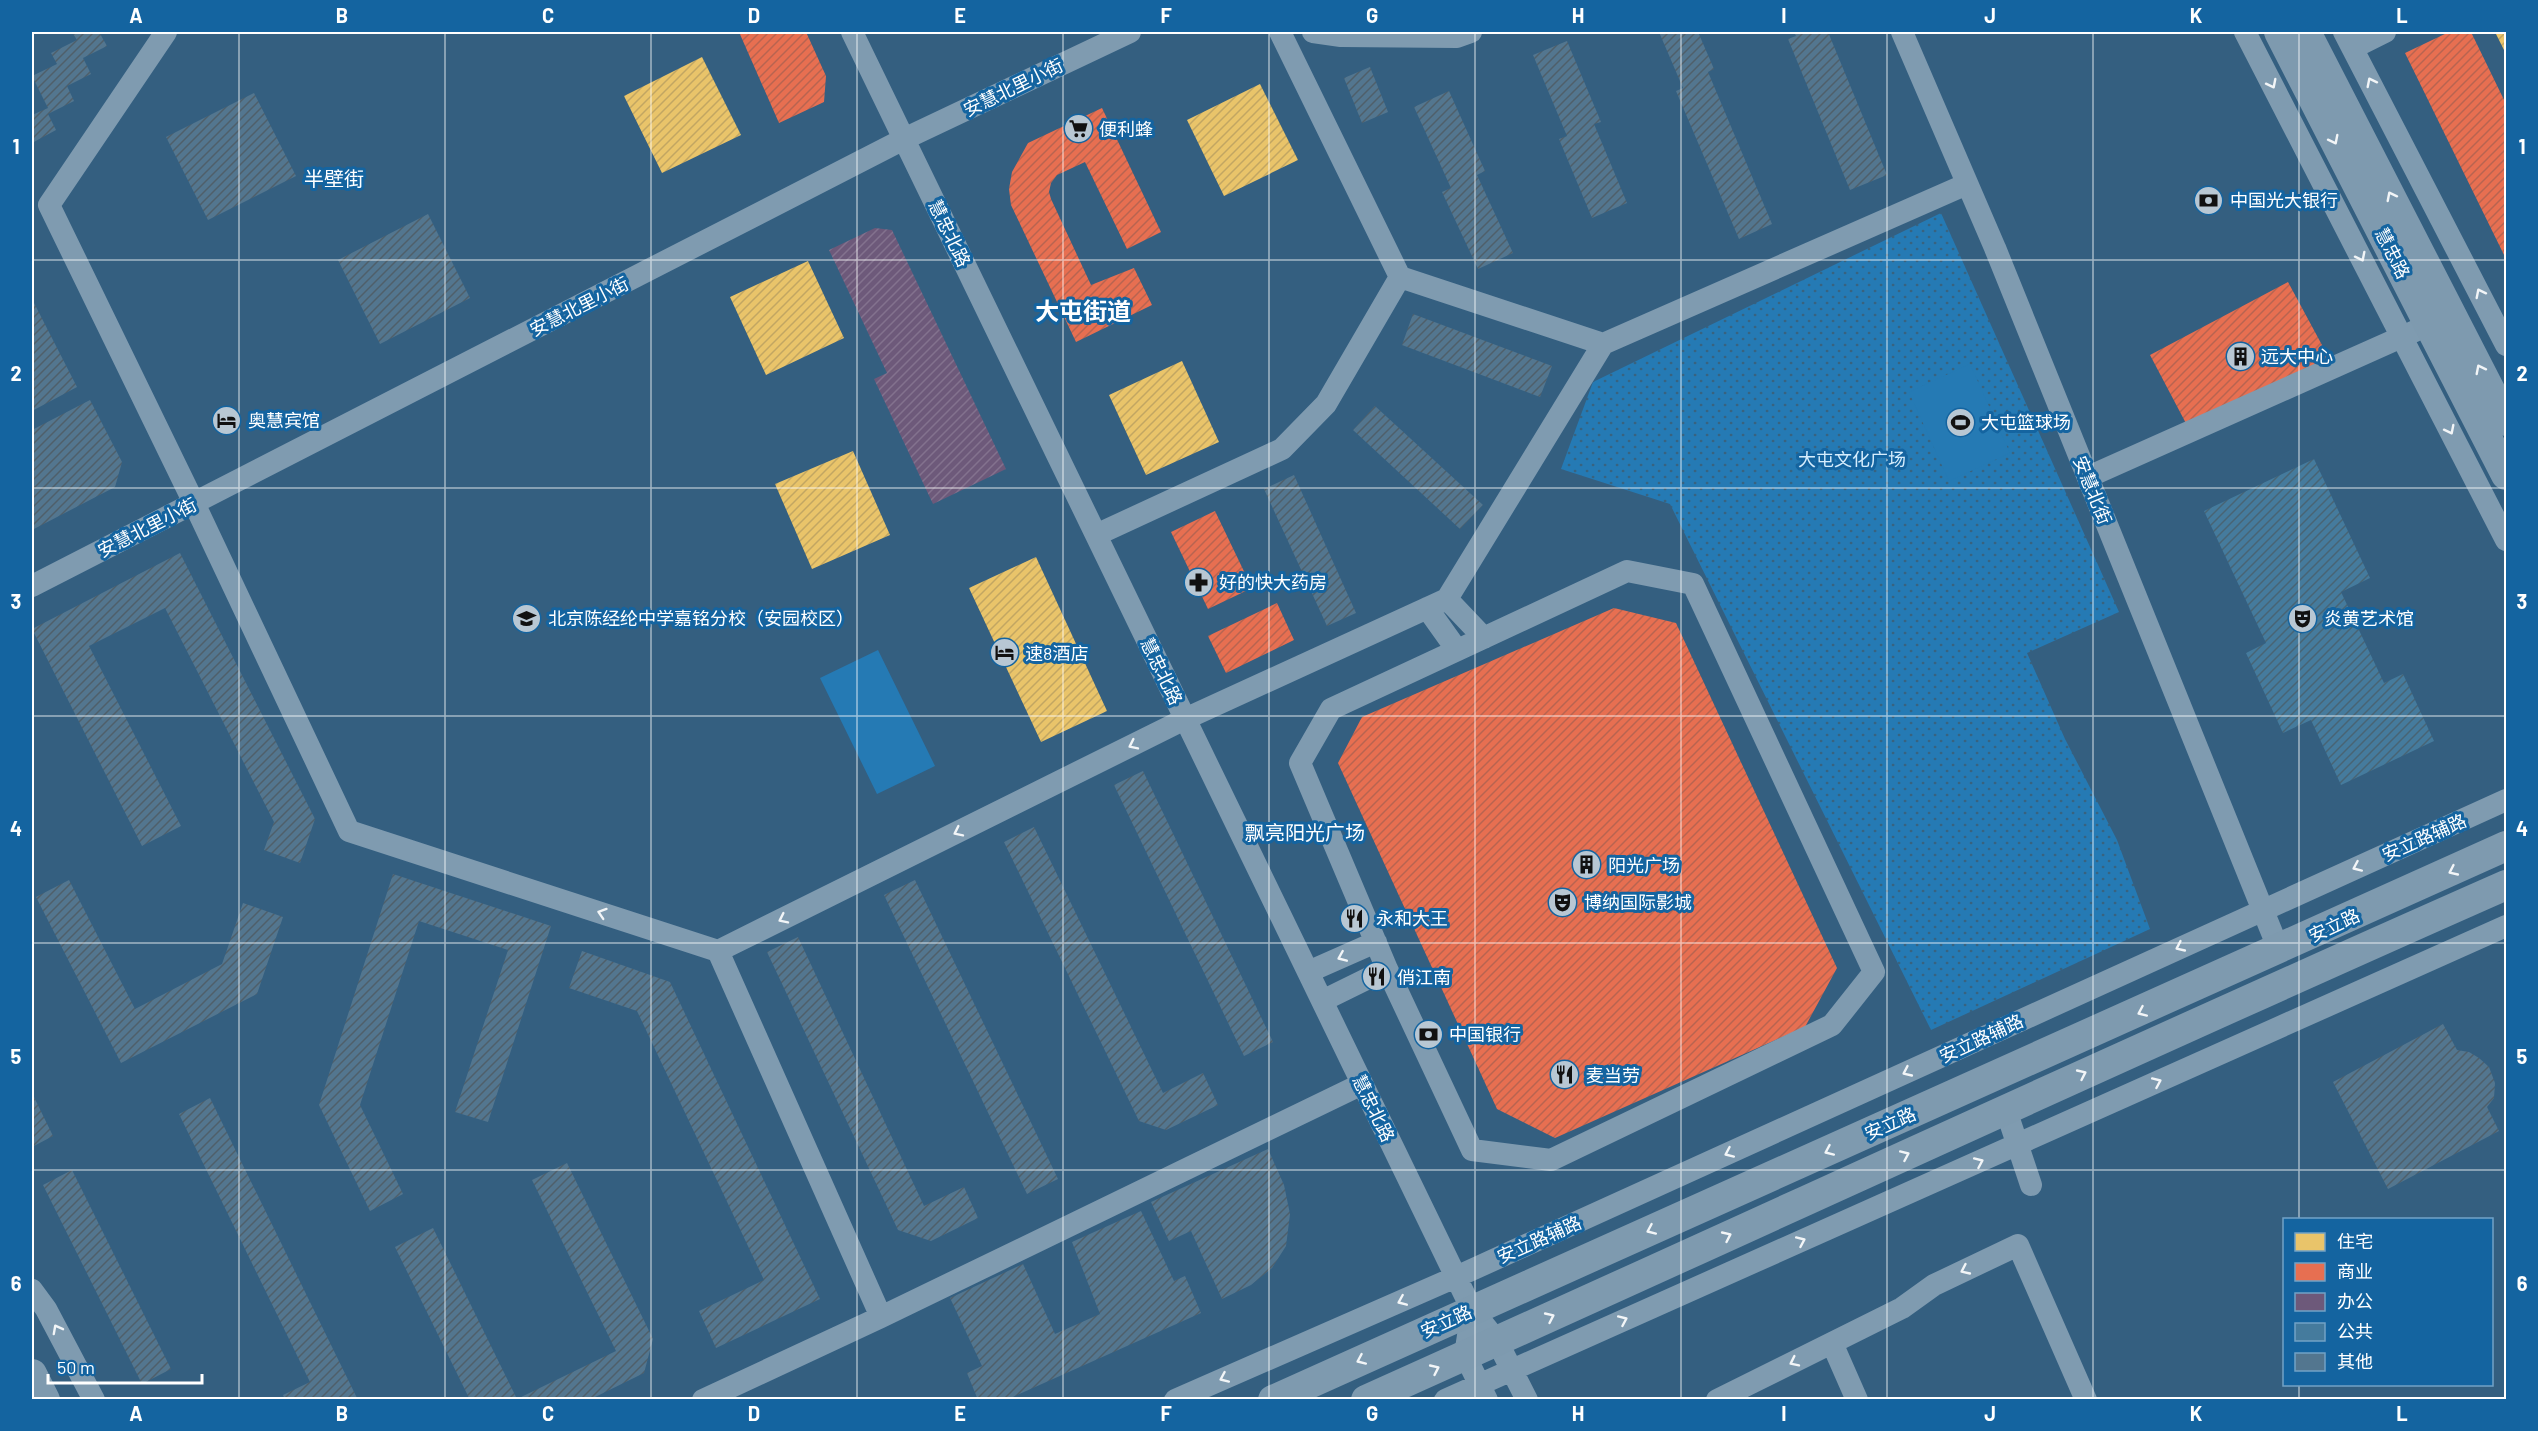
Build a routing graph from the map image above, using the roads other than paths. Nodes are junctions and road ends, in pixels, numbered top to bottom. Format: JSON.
{"nodes":[{"id":1,"x":166,"y":32,"type":"edge"},
{"id":2,"x":852,"y":32,"type":"edge"},
{"id":3,"x":1130,"y":32,"type":"edge"},
{"id":4,"x":1280,"y":32,"type":"edge"},
{"id":5,"x":1313,"y":32,"type":"edge"},
{"id":6,"x":1471,"y":32,"type":"edge"},
{"id":7,"x":1902,"y":32,"type":"edge"},
{"id":8,"x":2245,"y":32,"type":"edge"},
{"id":9,"x":2279,"y":32,"type":"edge"},
{"id":10,"x":2306,"y":32,"type":"edge"},
{"id":11,"x":2385,"y":32,"type":"edge"},
{"id":12,"x":2349,"y":40,"type":"edge"},
{"id":13,"x":904,"y":140,"type":"junction"},
{"id":14,"x":1967,"y":184,"type":"junction"},
{"id":15,"x":40,"y":203,"type":"edge"},
{"id":16,"x":1400,"y":277,"type":"junction"},
{"id":17,"x":2429,"y":324,"type":"junction"},
{"id":18,"x":2402,"y":337,"type":"junction"},
{"id":19,"x":1603,"y":344,"type":"junction"},
{"id":20,"x":2506,"y":345,"type":"edge"},
{"id":21,"x":2506,"y":421,"type":"edge"},
{"id":22,"x":2506,"y":475,"type":"edge"},
{"id":23,"x":2088,"y":477,"type":"junction"},
{"id":24,"x":194,"y":502,"type":"junction"},
{"id":25,"x":1096,"y":536,"type":"junction"},
{"id":26,"x":2506,"y":540,"type":"edge"},
{"id":27,"x":32,"y":586,"type":"edge"},
{"id":28,"x":1437,"y":604,"type":"junction"},
{"id":29,"x":1484,"y":638,"type":"junction"},
{"id":30,"x":1457,"y":650,"type":"junction"},
{"id":31,"x":1185,"y":719,"type":"junction"},
{"id":32,"x":2506,"y":800,"type":"edge"},
{"id":33,"x":2506,"y":846,"type":"edge"},
{"id":34,"x":2506,"y":885,"type":"edge"},
{"id":35,"x":2262,"y":910,"type":"junction"},
{"id":36,"x":2506,"y":926,"type":"edge"},
{"id":37,"x":1376,"y":942,"type":"junction"},
{"id":38,"x":2279,"y":950,"type":"junction"},
{"id":39,"x":718,"y":951,"type":"junction"},
{"id":40,"x":1387,"y":969,"type":"junction"},
{"id":41,"x":1308,"y":972,"type":"junction"},
{"id":42,"x":1322,"y":1001,"type":"junction"},
{"id":43,"x":1362,"y":1084,"type":"junction"},
{"id":44,"x":2006,"y":1110,"type":"junction"},
{"id":45,"x":2018,"y":1144,"type":"junction"},
{"id":46,"x":2031,"y":1185,"type":"dead end"},
{"id":47,"x":1456,"y":1277,"type":"junction"},
{"id":48,"x":32,"y":1290,"type":"edge"},
{"id":49,"x":1472,"y":1310,"type":"junction"},
{"id":50,"x":881,"y":1317,"type":"junction"},
{"id":51,"x":1497,"y":1341,"type":"junction"},
{"id":52,"x":1832,"y":1343,"type":"junction"},
{"id":53,"x":1465,"y":1355,"type":"junction"},
{"id":54,"x":1512,"y":1369,"type":"junction"},
{"id":55,"x":32,"y":1374,"type":"edge"},
{"id":56,"x":1483,"y":1392,"type":"edge"},
{"id":57,"x":45,"y":1400,"type":"edge"},
{"id":58,"x":94,"y":1400,"type":"edge"},
{"id":59,"x":703,"y":1400,"type":"edge"},
{"id":60,"x":1175,"y":1400,"type":"edge"},
{"id":61,"x":1273,"y":1400,"type":"edge"},
{"id":62,"x":1366,"y":1400,"type":"edge"},
{"id":63,"x":1445,"y":1400,"type":"edge"},
{"id":64,"x":1527,"y":1400,"type":"edge"},
{"id":65,"x":1717,"y":1400,"type":"edge"},
{"id":66,"x":1857,"y":1400,"type":"edge"},
{"id":67,"x":2086,"y":1400,"type":"edge"}],
"edges":[{"from":1,"to":15,"type":"street"},
{"from":2,"to":13,"type":"street","name":"慧忠北路"},
{"from":3,"to":13,"type":"street","name":"安慧北里小街"},
{"from":4,"to":16,"type":"street"},
{"from":5,"to":6,"type":"street"},
{"from":7,"to":14,"type":"street","name":"安慧北街"},
{"from":8,"to":18,"type":"street","one_way":true},
{"from":9,"to":17,"type":"main road","name":"慧忠路","one_way":true},
{"from":21,"to":10,"type":"main road","name":"慧忠路","one_way":true},
{"from":11,"to":12,"type":"street"},
{"from":20,"to":12,"type":"street","one_way":true},
{"from":13,"to":24,"type":"street","name":"安慧北里小街"},
{"from":13,"to":25,"type":"street","name":"慧忠北路"},
{"from":14,"to":19,"type":"street"},
{"from":14,"to":23,"type":"street","name":"安慧北街"},
{"from":15,"to":24,"type":"street"},
{"from":16,"to":19,"type":"street"},
{"from":16,"to":25,"type":"street"},
{"from":17,"to":18,"type":"street"},
{"from":17,"to":22,"type":"main road","name":"慧忠路"},
{"from":18,"to":23,"type":"street"},
{"from":18,"to":26,"type":"street","one_way":true},
{"from":19,"to":28,"type":"street"},
{"from":23,"to":35,"type":"street","name":"安慧北街"},
{"from":24,"to":27,"type":"street","name":"安慧北里小街"},
{"from":39,"to":24,"type":"street","one_way":true},
{"from":25,"to":31,"type":"street","name":"慧忠北路"},
{"from":28,"to":29,"type":"street"},
{"from":28,"to":30,"type":"street"},
{"from":28,"to":31,"type":"street"},
{"from":29,"to":30,"type":"street"},
{"from":29,"to":40,"type":"street"},
{"from":30,"to":37,"type":"street"},
{"from":31,"to":39,"type":"street","one_way":true},
{"from":31,"to":41,"type":"street","name":"慧忠北路"},
{"from":32,"to":35,"type":"street","name":"安立路辅路","one_way":true},
{"from":33,"to":38,"type":"main road","name":"安立路","one_way":true},
{"from":44,"to":34,"type":"main road","name":"安立路","one_way":true},
{"from":35,"to":38,"type":"street","name":"安慧北街"},
{"from":35,"to":47,"type":"street","name":"安立路辅路","one_way":true},
{"from":45,"to":36,"type":"street","one_way":true},
{"from":37,"to":40,"type":"street"},
{"from":37,"to":41,"type":"street","one_way":true},
{"from":38,"to":49,"type":"main road","name":"安立路","one_way":true},
{"from":39,"to":50,"type":"street"},
{"from":40,"to":42,"type":"street"},
{"from":41,"to":42,"type":"street","name":"慧忠北路"},
{"from":42,"to":43,"type":"street","name":"慧忠北路"},
{"from":43,"to":47,"type":"street","name":"慧忠北路"},
{"from":43,"to":50,"type":"street"},
{"from":44,"to":45,"type":"street"},
{"from":51,"to":44,"type":"main road","name":"安立路","one_way":true},
{"from":45,"to":46,"type":"street"},
{"from":54,"to":45,"type":"street","one_way":true},
{"from":47,"to":49,"type":"street","name":"慧忠北路"},
{"from":47,"to":60,"type":"street","name":"安立路","one_way":true},
{"from":58,"to":48,"type":"street","one_way":true},
{"from":49,"to":51,"type":"street","name":"慧忠北路"},
{"from":49,"to":53,"type":"street"},
{"from":49,"to":61,"type":"main road","name":"安立路","one_way":true},
{"from":50,"to":59,"type":"street"},
{"from":51,"to":53,"type":"main road","name":"安立路"},
{"from":51,"to":54,"type":"street","name":"慧忠北路"},
{"from":52,"to":65,"type":"street","one_way":true},
{"from":52,"to":66,"type":"street"},
{"from":67,"to":52,"type":"street","one_way":true},
{"from":53,"to":56,"type":"street"},
{"from":62,"to":53,"type":"main road","name":"安立路","one_way":true},
{"from":54,"to":56,"type":"street"},
{"from":54,"to":64,"type":"street","name":"慧忠北路"},
{"from":55,"to":57,"type":"main road"},
{"from":56,"to":63,"type":"street"}]}
